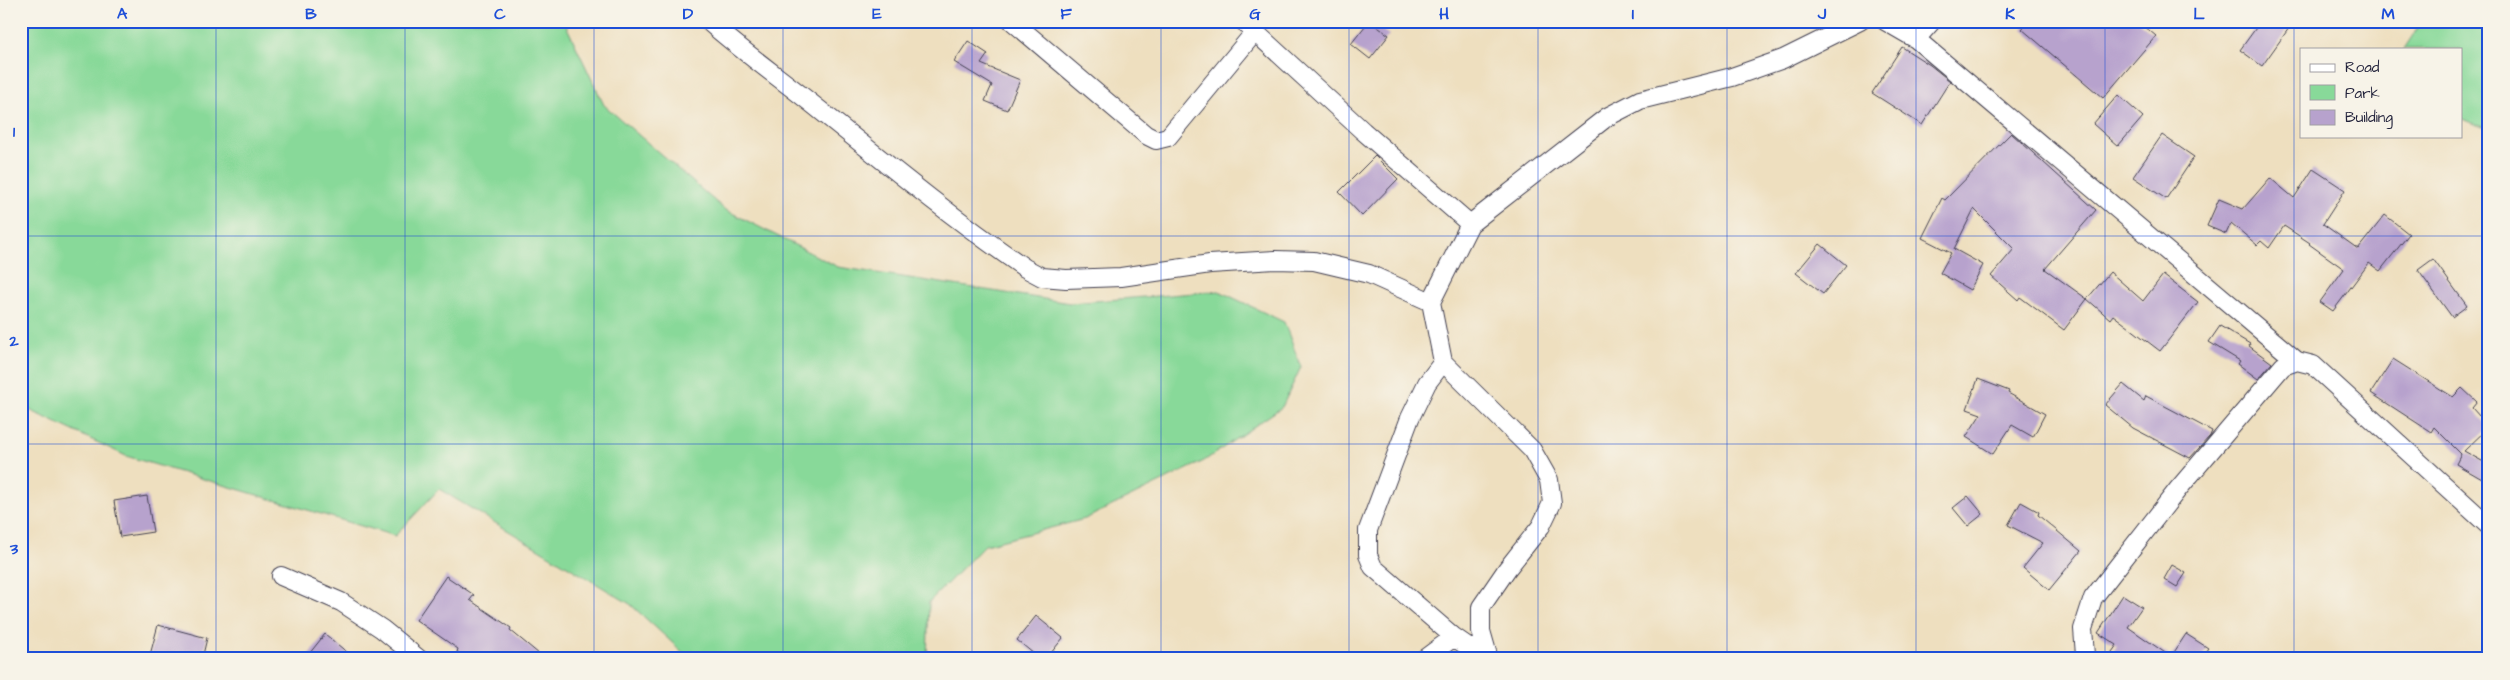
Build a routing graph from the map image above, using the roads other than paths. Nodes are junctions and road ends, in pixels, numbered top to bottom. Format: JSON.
{"nodes":[{"id":1,"x":708,"y":21,"type":"edge"},
{"id":2,"x":1012,"y":21,"type":"edge"},
{"id":3,"x":1860,"y":21,"type":"edge"},
{"id":4,"x":1885,"y":21,"type":"edge"},
{"id":5,"x":1932,"y":21,"type":"edge"},
{"id":6,"x":1248,"y":27,"type":"edge"},
{"id":7,"x":1916,"y":39,"type":"junction"},
{"id":8,"x":1470,"y":224,"type":"junction"},
{"id":9,"x":1431,"y":302,"type":"junction"},
{"id":10,"x":2297,"y":361,"type":"junction"},
{"id":11,"x":1443,"y":362,"type":"junction"},
{"id":12,"x":2489,"y":526,"type":"edge"},
{"id":13,"x":281,"y":576,"type":"dead end"},
{"id":14,"x":1454,"y":637,"type":"junction"},
{"id":15,"x":419,"y":659,"type":"edge"},
{"id":16,"x":1424,"y":659,"type":"edge"},
{"id":17,"x":1487,"y":659,"type":"edge"},
{"id":18,"x":2088,"y":659,"type":"edge"}],
"edges":[{"from":1,"to":9,"type":"street"},
{"from":2,"to":6,"type":"street"},
{"from":3,"to":8,"type":"street"},
{"from":4,"to":7,"type":"street"},
{"from":5,"to":7,"type":"street"},
{"from":6,"to":8,"type":"street"},
{"from":7,"to":10,"type":"street"},
{"from":8,"to":9,"type":"street"},
{"from":9,"to":11,"type":"street"},
{"from":10,"to":12,"type":"street"},
{"from":10,"to":18,"type":"street"},
{"from":11,"to":14,"type":"street"},
{"from":11,"to":17,"type":"street"},
{"from":13,"to":15,"type":"street"},
{"from":14,"to":16,"type":"street"},
{"from":14,"to":17,"type":"street"}]}
